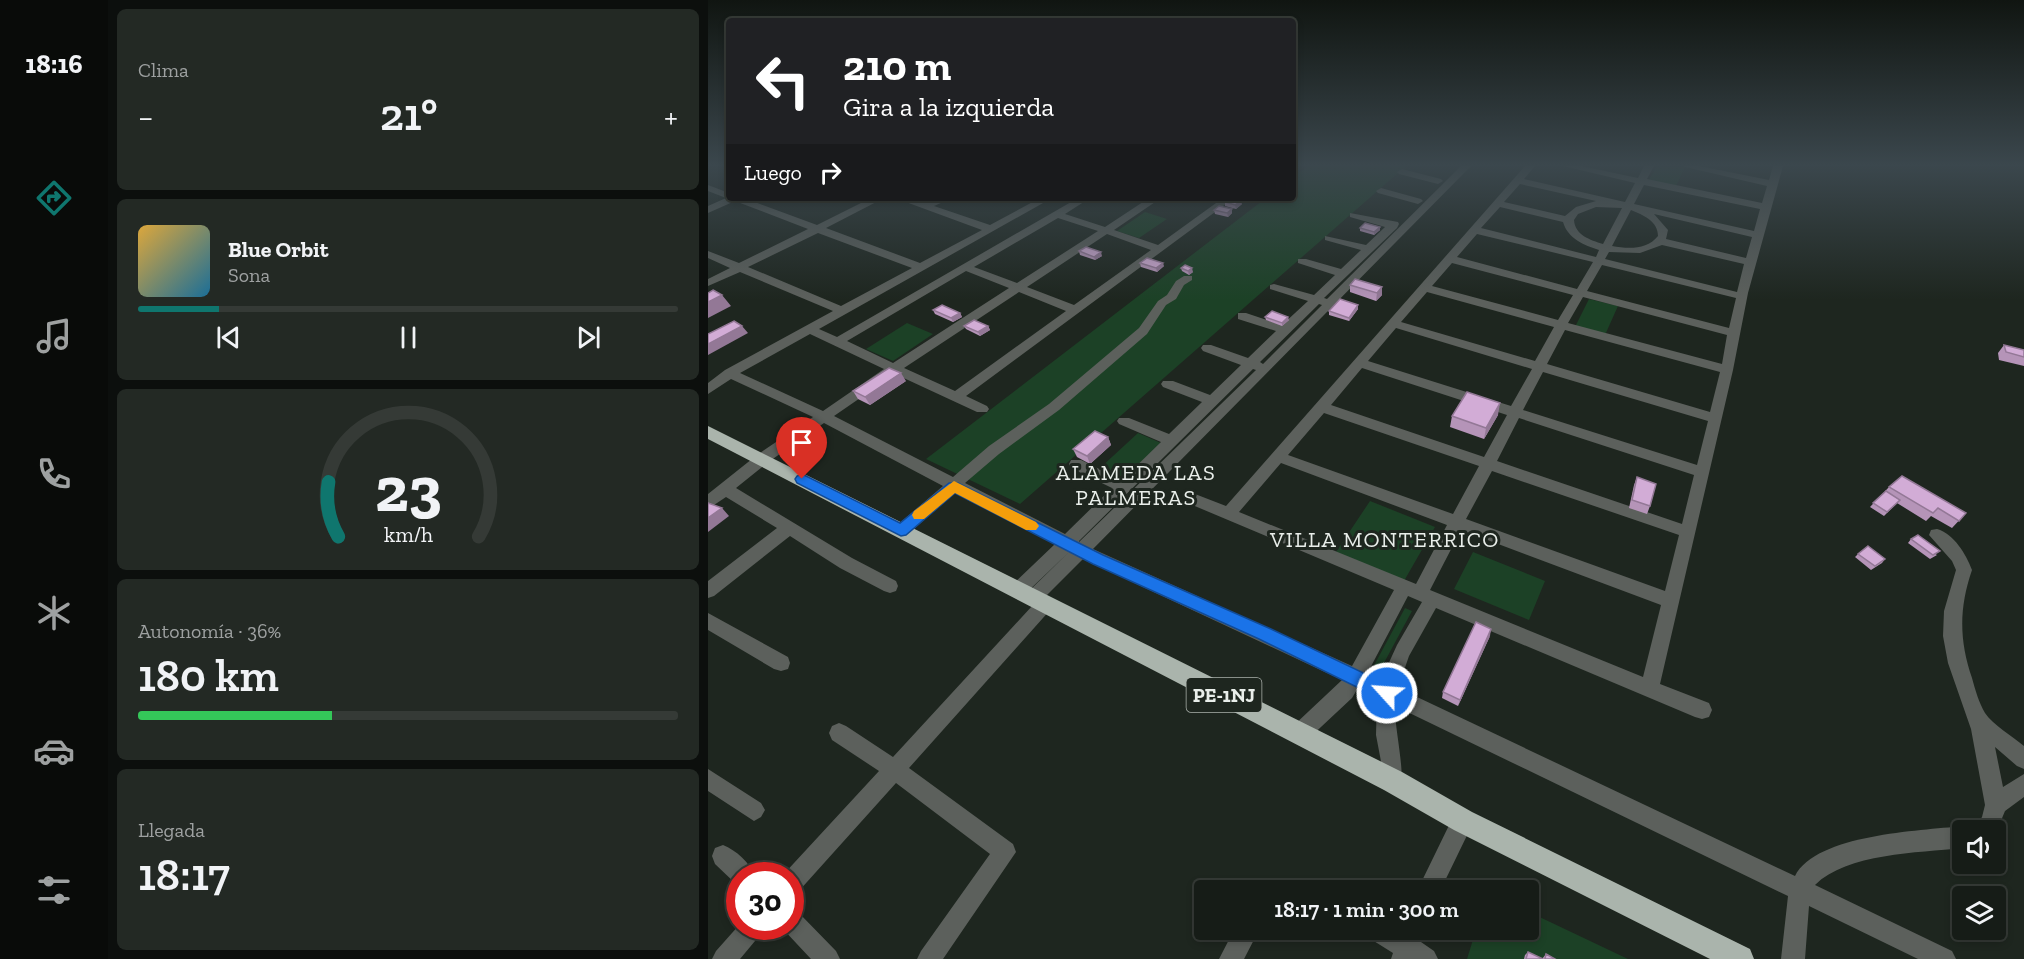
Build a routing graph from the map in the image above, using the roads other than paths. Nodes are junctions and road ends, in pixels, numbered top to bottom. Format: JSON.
{"nodes":[{"id":1,"x":771,"y":211,"type":"edge"},
{"id":2,"x":854,"y":211,"type":"edge"},
{"id":3,"x":935,"y":211,"type":"edge"},
{"id":4,"x":1024,"y":211,"type":"edge"},
{"id":5,"x":1063,"y":211,"type":"edge"},
{"id":6,"x":1137,"y":211,"type":"edge"},
{"id":7,"x":1212,"y":211,"type":"edge"},
{"id":8,"x":1408,"y":211,"type":"edge"},
{"id":9,"x":1419,"y":211,"type":"edge"},
{"id":10,"x":1491,"y":211,"type":"edge"},
{"id":11,"x":1530,"y":211,"type":"edge"},
{"id":12,"x":1576,"y":211,"type":"edge"},
{"id":13,"x":1624,"y":211,"type":"edge"},
{"id":14,"x":1639,"y":211,"type":"edge"},
{"id":15,"x":1652,"y":211,"type":"edge"},
{"id":16,"x":1765,"y":211,"type":"edge"},
{"id":17,"x":1057,"y":214,"type":"junction"},
{"id":18,"x":1354,"y":215,"type":"dead end"},
{"id":19,"x":1568,"y":220,"type":"junction"},
{"id":20,"x":1393,"y":226,"type":"junction"},
{"id":21,"x":818,"y":229,"type":"junction"},
{"id":22,"x":990,"y":230,"type":"junction"},
{"id":23,"x":1475,"y":230,"type":"junction"},
{"id":24,"x":1106,"y":231,"type":"junction"},
{"id":25,"x":1758,"y":235,"type":"junction"},
{"id":26,"x":1329,"y":238,"type":"dead end"},
{"id":27,"x":1659,"y":241,"type":"junction"},
{"id":28,"x":1160,"y":249,"type":"junction"},
{"id":29,"x":1370,"y":249,"type":"junction"},
{"id":30,"x":708,"y":254,"type":"edge"},
{"id":31,"x":1602,"y":254,"type":"junction"},
{"id":32,"x":1450,"y":259,"type":"junction"},
{"id":33,"x":1302,"y":261,"type":"dead end"},
{"id":34,"x":1749,"y":262,"type":"junction"},
{"id":35,"x":965,"y":267,"type":"junction"},
{"id":36,"x":739,"y":268,"type":"junction"},
{"id":37,"x":922,"y":268,"type":"junction"},
{"id":38,"x":1344,"y":274,"type":"junction"},
{"id":39,"x":1188,"y":278,"type":"dead end"},
{"id":40,"x":708,"y":283,"type":"edge"},
{"id":41,"x":1274,"y":287,"type":"dead end"},
{"id":42,"x":1018,"y":288,"type":"junction"},
{"id":43,"x":1425,"y":288,"type":"junction"},
{"id":44,"x":1580,"y":293,"type":"junction"},
{"id":45,"x":1741,"y":296,"type":"junction"},
{"id":46,"x":1324,"y":302,"type":"junction"},
{"id":47,"x":1076,"y":310,"type":"junction"},
{"id":48,"x":842,"y":311,"type":"junction"},
{"id":49,"x":1242,"y":316,"type":"dead end"},
{"id":50,"x":1394,"y":324,"type":"junction"},
{"id":51,"x":1562,"y":325,"type":"junction"},
{"id":52,"x":810,"y":329,"type":"junction"},
{"id":53,"x":1287,"y":331,"type":"junction"},
{"id":54,"x":1733,"y":333,"type":"junction"},
{"id":55,"x":837,"y":342,"type":"junction"},
{"id":56,"x":1207,"y":348,"type":"dead end"},
{"id":57,"x":1360,"y":363,"type":"junction"},
{"id":58,"x":1539,"y":366,"type":"junction"},
{"id":59,"x":1259,"y":367,"type":"junction"},
{"id":60,"x":894,"y":368,"type":"junction"},
{"id":61,"x":1727,"y":370,"type":"junction"},
{"id":62,"x":730,"y":373,"type":"junction"},
{"id":63,"x":1168,"y":384,"type":"dead end"},
{"id":64,"x":708,"y":390,"type":"edge"},
{"id":65,"x":956,"y":397,"type":"junction"},
{"id":66,"x":1214,"y":402,"type":"junction"},
{"id":67,"x":1322,"y":407,"type":"junction"},
{"id":68,"x":982,"y":409,"type":"dead end"},
{"id":69,"x":1515,"y":412,"type":"junction"},
{"id":70,"x":824,"y":417,"type":"junction"},
{"id":71,"x":1715,"y":418,"type":"junction"},
{"id":72,"x":1124,"y":421,"type":"dead end"},
{"id":73,"x":709,"y":433,"type":"edge"},
{"id":74,"x":1173,"y":441,"type":"junction"},
{"id":75,"x":1278,"y":457,"type":"junction"},
{"id":76,"x":762,"y":459,"type":"junction"},
{"id":77,"x":1076,"y":464,"type":"dead end"},
{"id":78,"x":1488,"y":464,"type":"junction"},
{"id":79,"x":1702,"y":472,"type":"junction"},
{"id":80,"x":954,"y":486,"type":"junction"},
{"id":81,"x":724,"y":488,"type":"junction"},
{"id":82,"x":1125,"y":488,"type":"junction"},
{"id":83,"x":1195,"y":500,"type":"dead end"},
{"id":84,"x":708,"y":502,"type":"edge"},
{"id":85,"x":1229,"y":513,"type":"junction"},
{"id":86,"x":1457,"y":522,"type":"junction"},
{"id":87,"x":789,"y":528,"type":"junction"},
{"id":88,"x":901,"y":531,"type":"junction"},
{"id":89,"x":1688,"y":532,"type":"junction"},
{"id":90,"x":1937,"y":535,"type":"dead end"},
{"id":91,"x":1074,"y":547,"type":"junction"},
{"id":92,"x":890,"y":586,"type":"dead end"},
{"id":93,"x":708,"y":591,"type":"edge"},
{"id":94,"x":1419,"y":592,"type":"junction"},
{"id":95,"x":1032,"y":597,"type":"junction"},
{"id":96,"x":1671,"y":601,"type":"junction"},
{"id":97,"x":708,"y":621,"type":"edge"},
{"id":98,"x":781,"y":663,"type":"dead end"},
{"id":99,"x":1354,"y":678,"type":"junction"},
{"id":100,"x":1650,"y":688,"type":"junction"},
{"id":101,"x":1387,"y":693,"type":"junction"},
{"id":102,"x":1702,"y":710,"type":"dead end"},
{"id":103,"x":1978,"y":720,"type":"junction"},
{"id":104,"x":839,"y":733,"type":"dead end"},
{"id":105,"x":1299,"y":734,"type":"junction"},
{"id":106,"x":2024,"y":759,"type":"edge"},
{"id":107,"x":895,"y":770,"type":"junction"},
{"id":108,"x":708,"y":779,"type":"edge"},
{"id":109,"x":1393,"y":781,"type":"junction"},
{"id":110,"x":2024,"y":784,"type":"edge"},
{"id":111,"x":1996,"y":805,"type":"junction"},
{"id":112,"x":754,"y":810,"type":"dead end"},
{"id":113,"x":1463,"y":820,"type":"junction"},
{"id":114,"x":1992,"y":820,"type":"edge"},
{"id":115,"x":1952,"y":838,"type":"edge"},
{"id":116,"x":723,"y":856,"type":"dead end"},
{"id":117,"x":729,"y":862,"type":"edge"},
{"id":118,"x":804,"y":869,"type":"edge"},
{"id":119,"x":1433,"y":880,"type":"edge"},
{"id":120,"x":1802,"y":891,"type":"junction"},
{"id":121,"x":804,"y":934,"type":"edge"},
{"id":122,"x":741,"y":940,"type":"edge"},
{"id":123,"x":1241,"y":940,"type":"edge"},
{"id":124,"x":1396,"y":940,"type":"edge"},
{"id":125,"x":1413,"y":949,"type":"edge"},
{"id":126,"x":724,"y":959,"type":"edge"},
{"id":127,"x":828,"y":959,"type":"edge"},
{"id":128,"x":929,"y":959,"type":"edge"},
{"id":129,"x":1231,"y":959,"type":"edge"},
{"id":130,"x":1740,"y":959,"type":"edge"},
{"id":131,"x":1793,"y":959,"type":"edge"},
{"id":132,"x":1944,"y":959,"type":"edge"}],
"edges":[{"from":1,"to":21,"type":"street"},
{"from":2,"to":21,"type":"street"},
{"from":3,"to":22,"type":"street"},
{"from":4,"to":22,"type":"street"},
{"from":5,"to":17,"type":"street"},
{"from":6,"to":24,"type":"street"},
{"from":7,"to":28,"type":"street"},
{"from":8,"to":20,"type":"street"},
{"from":9,"to":46,"type":"street"},
{"from":10,"to":23,"type":"street"},
{"from":11,"to":19,"type":"street"},
{"from":12,"to":19,"type":"street"},
{"from":13,"to":31,"type":"street"},
{"from":14,"to":27,"type":"street"},
{"from":15,"to":25,"type":"street"},
{"from":16,"to":25,"type":"street"},
{"from":17,"to":24,"type":"street"},
{"from":17,"to":35,"type":"street"},
{"from":18,"to":20,"type":"street"},
{"from":19,"to":31,"type":"street"},
{"from":20,"to":29,"type":"street"},
{"from":21,"to":36,"type":"street"},
{"from":21,"to":37,"type":"street"},
{"from":22,"to":37,"type":"street"},
{"from":23,"to":31,"type":"street"},
{"from":23,"to":32,"type":"street"},
{"from":24,"to":28,"type":"street"},
{"from":24,"to":42,"type":"street"},
{"from":25,"to":34,"type":"street"},
{"from":26,"to":29,"type":"street"},
{"from":27,"to":31,"type":"street"},
{"from":27,"to":34,"type":"street"},
{"from":28,"to":47,"type":"street"},
{"from":29,"to":38,"type":"street"},
{"from":30,"to":36,"type":"street"},
{"from":31,"to":44,"type":"street"},
{"from":31,"to":45,"type":"street"},
{"from":32,"to":43,"type":"street"},
{"from":32,"to":44,"type":"street"},
{"from":33,"to":38,"type":"street"},
{"from":34,"to":45,"type":"street"},
{"from":35,"to":42,"type":"street"},
{"from":35,"to":55,"type":"street"},
{"from":36,"to":40,"type":"street"},
{"from":36,"to":48,"type":"street"},
{"from":37,"to":48,"type":"street"},
{"from":38,"to":46,"type":"street"},
{"from":39,"to":80,"type":"street"},
{"from":41,"to":46,"type":"street"},
{"from":42,"to":47,"type":"street"},
{"from":42,"to":60,"type":"street"},
{"from":43,"to":50,"type":"street"},
{"from":43,"to":51,"type":"street"},
{"from":44,"to":51,"type":"street"},
{"from":44,"to":54,"type":"street"},
{"from":45,"to":54,"type":"street"},
{"from":46,"to":53,"type":"street"},
{"from":46,"to":59,"type":"street"},
{"from":47,"to":65,"type":"street"},
{"from":48,"to":52,"type":"street"},
{"from":49,"to":53,"type":"street"},
{"from":50,"to":57,"type":"street"},
{"from":50,"to":58,"type":"street"},
{"from":51,"to":58,"type":"street"},
{"from":51,"to":61,"type":"street"},
{"from":52,"to":55,"type":"street"},
{"from":52,"to":62,"type":"street"},
{"from":53,"to":59,"type":"street"},
{"from":54,"to":61,"type":"street"},
{"from":55,"to":60,"type":"street"},
{"from":56,"to":59,"type":"street"},
{"from":57,"to":67,"type":"street"},
{"from":57,"to":69,"type":"street"},
{"from":58,"to":69,"type":"street"},
{"from":58,"to":71,"type":"street"},
{"from":59,"to":66,"type":"street"},
{"from":59,"to":91,"type":"street"},
{"from":60,"to":65,"type":"street"},
{"from":60,"to":70,"type":"street"},
{"from":61,"to":71,"type":"street"},
{"from":62,"to":64,"type":"street"},
{"from":62,"to":70,"type":"street"},
{"from":63,"to":66,"type":"street"},
{"from":65,"to":68,"type":"street"},
{"from":66,"to":74,"type":"street"},
{"from":67,"to":75,"type":"street"},
{"from":67,"to":78,"type":"street"},
{"from":69,"to":78,"type":"street"},
{"from":69,"to":79,"type":"street"},
{"from":70,"to":76,"type":"street"},
{"from":70,"to":80,"type":"street"},
{"from":71,"to":79,"type":"street"},
{"from":72,"to":74,"type":"street"},
{"from":73,"to":76,"type":"highway","number":"PE-1NJ"},
{"from":74,"to":82,"type":"street"},
{"from":75,"to":85,"type":"street"},
{"from":75,"to":86,"type":"street"},
{"from":76,"to":81,"type":"street"},
{"from":76,"to":88,"type":"highway","number":"PE-1NJ"},
{"from":77,"to":82,"type":"street"},
{"from":78,"to":86,"type":"street"},
{"from":78,"to":89,"type":"street"},
{"from":79,"to":89,"type":"street"},
{"from":80,"to":88,"type":"street"},
{"from":80,"to":91,"type":"street"},
{"from":81,"to":84,"type":"street"},
{"from":81,"to":87,"type":"street"},
{"from":82,"to":91,"type":"street"},
{"from":83,"to":85,"type":"street"},
{"from":85,"to":94,"type":"street"},
{"from":86,"to":94,"type":"street"},
{"from":86,"to":96,"type":"street"},
{"from":87,"to":92,"type":"street"},
{"from":87,"to":93,"type":"street"},
{"from":88,"to":95,"type":"highway","number":"PE-1NJ"},
{"from":89,"to":96,"type":"street"},
{"from":90,"to":103,"type":"street"},
{"from":91,"to":95,"type":"street"},
{"from":91,"to":99,"type":"street"},
{"from":94,"to":99,"type":"street"},
{"from":94,"to":100,"type":"street"},
{"from":94,"to":101,"type":"street"},
{"from":95,"to":105,"type":"highway","number":"PE-1NJ"},
{"from":95,"to":107,"type":"street"},
{"from":96,"to":100,"type":"street"},
{"from":97,"to":98,"type":"street"},
{"from":99,"to":101,"type":"street"},
{"from":99,"to":105,"type":"street"},
{"from":100,"to":102,"type":"street"},
{"from":101,"to":109,"type":"street"},
{"from":101,"to":120,"type":"street"},
{"from":103,"to":106,"type":"street"},
{"from":103,"to":111,"type":"street"},
{"from":104,"to":107,"type":"street"},
{"from":105,"to":109,"type":"highway","number":"PE-1NJ"},
{"from":107,"to":118,"type":"street"},
{"from":107,"to":128,"type":"street"},
{"from":108,"to":112,"type":"street"},
{"from":109,"to":113,"type":"highway","number":"PE-1NJ"},
{"from":110,"to":111,"type":"street"},
{"from":111,"to":114,"type":"street"},
{"from":113,"to":119,"type":"street"},
{"from":113,"to":130,"type":"highway","number":"PE-1NJ"},
{"from":115,"to":120,"type":"street"},
{"from":116,"to":117,"type":"street"},
{"from":120,"to":131,"type":"street"},
{"from":120,"to":132,"type":"street"},
{"from":121,"to":127,"type":"street"},
{"from":122,"to":126,"type":"street"},
{"from":123,"to":129,"type":"street"},
{"from":124,"to":125,"type":"street"}]}
